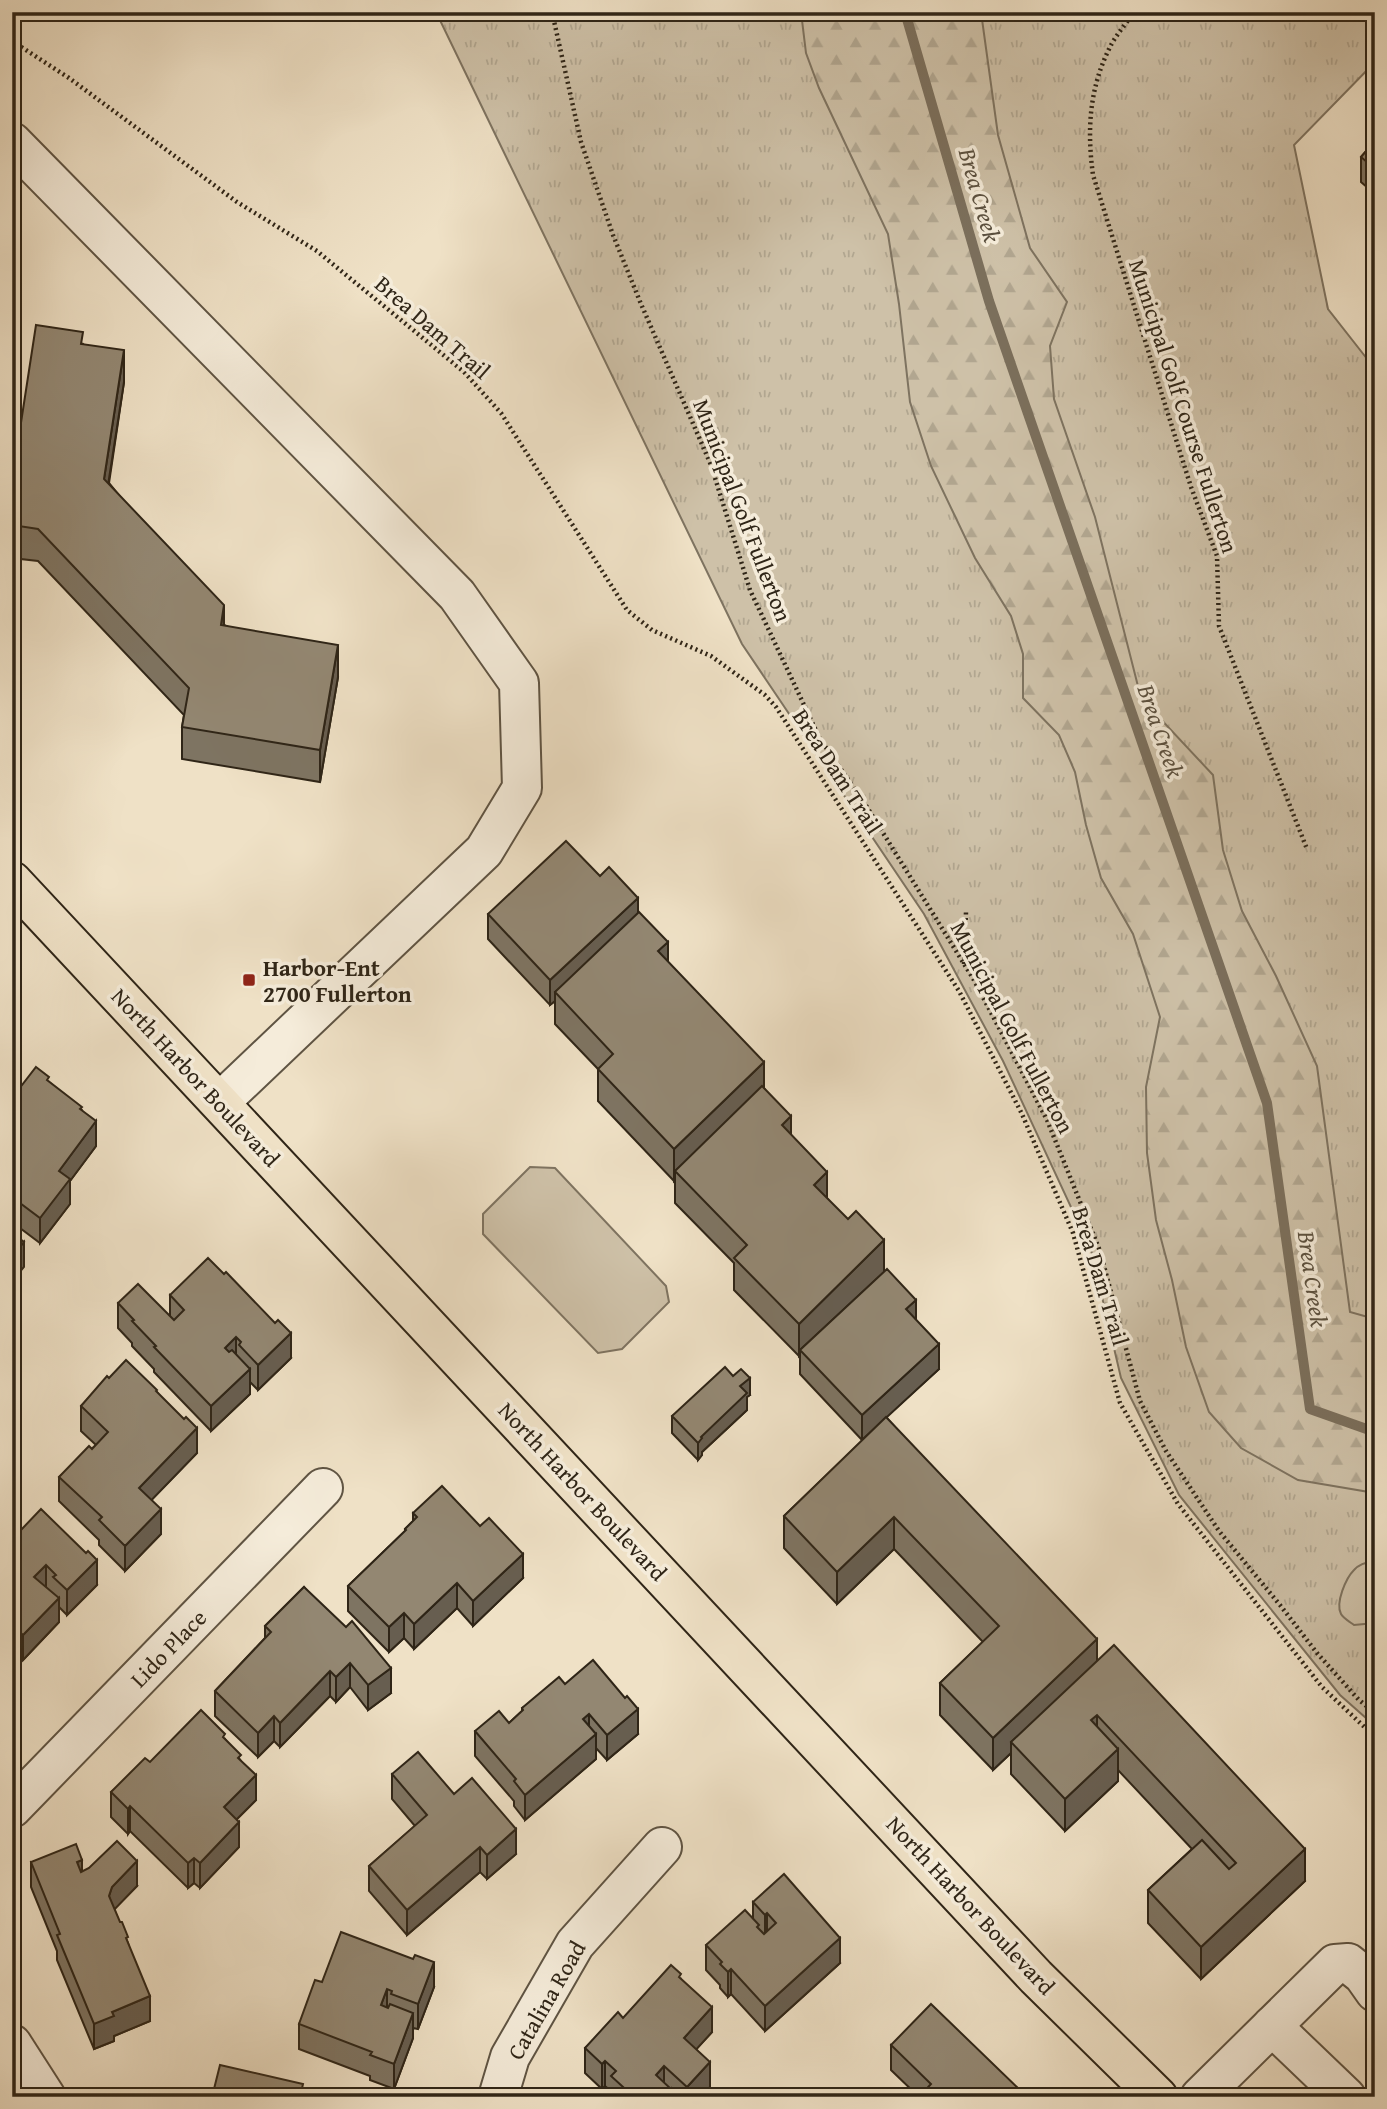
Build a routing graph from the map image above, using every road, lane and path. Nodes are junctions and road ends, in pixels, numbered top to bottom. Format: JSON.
{"nodes":[{"id":1,"x":552,"y":12,"type":"edge"},
{"id":2,"x":1133,"y":12,"type":"edge"},
{"id":3,"x":12,"y":41,"type":"edge"},
{"id":4,"x":12,"y":142,"type":"edge"},
{"id":5,"x":1307,"y":849,"type":"dead end"},
{"id":6,"x":12,"y":881,"type":"edge"},
{"id":7,"x":966,"y":912,"type":"dead end"},
{"id":8,"x":964,"y":964,"type":"junction"},
{"id":9,"x":220,"y":1102,"type":"junction"},
{"id":10,"x":323,"y":1489,"type":"dead end"},
{"id":11,"x":1375,"y":1713,"type":"edge"},
{"id":12,"x":1375,"y":1737,"type":"edge"},
{"id":13,"x":12,"y":1808,"type":"edge"},
{"id":14,"x":662,"y":1847,"type":"dead end"},
{"id":15,"x":1375,"y":1992,"type":"edge"},
{"id":16,"x":1272,"y":2026,"type":"junction"},
{"id":17,"x":12,"y":2044,"type":"edge"},
{"id":18,"x":46,"y":2097,"type":"edge"},
{"id":19,"x":498,"y":2097,"type":"edge"},
{"id":20,"x":1158,"y":2097,"type":"edge"},
{"id":21,"x":1200,"y":2097,"type":"edge"},
{"id":22,"x":1346,"y":2097,"type":"edge"}],
"edges":[{"from":1,"to":8,"type":"path","name":"Municipal Golf Fullerton"},
{"from":2,"to":5,"type":"path","name":"Municipal Golf Course Fullerton"},
{"from":3,"to":12,"type":"path","name":"Brea Dam Trail"},
{"from":4,"to":9,"type":"street"},
{"from":6,"to":9,"type":"main road","name":"North Harbor Boulevard"},
{"from":7,"to":8,"type":"path"},
{"from":8,"to":11,"type":"path","name":"Municipal Golf Fullerton"},
{"from":9,"to":20,"type":"main road","name":"North Harbor Boulevard"},
{"from":10,"to":13,"type":"street","name":"Lido Place"},
{"from":14,"to":19,"type":"street","name":"Catalina Road"},
{"from":15,"to":16,"type":"street"},
{"from":16,"to":21,"type":"street"},
{"from":16,"to":22,"type":"street"},
{"from":17,"to":18,"type":"street"}]}
